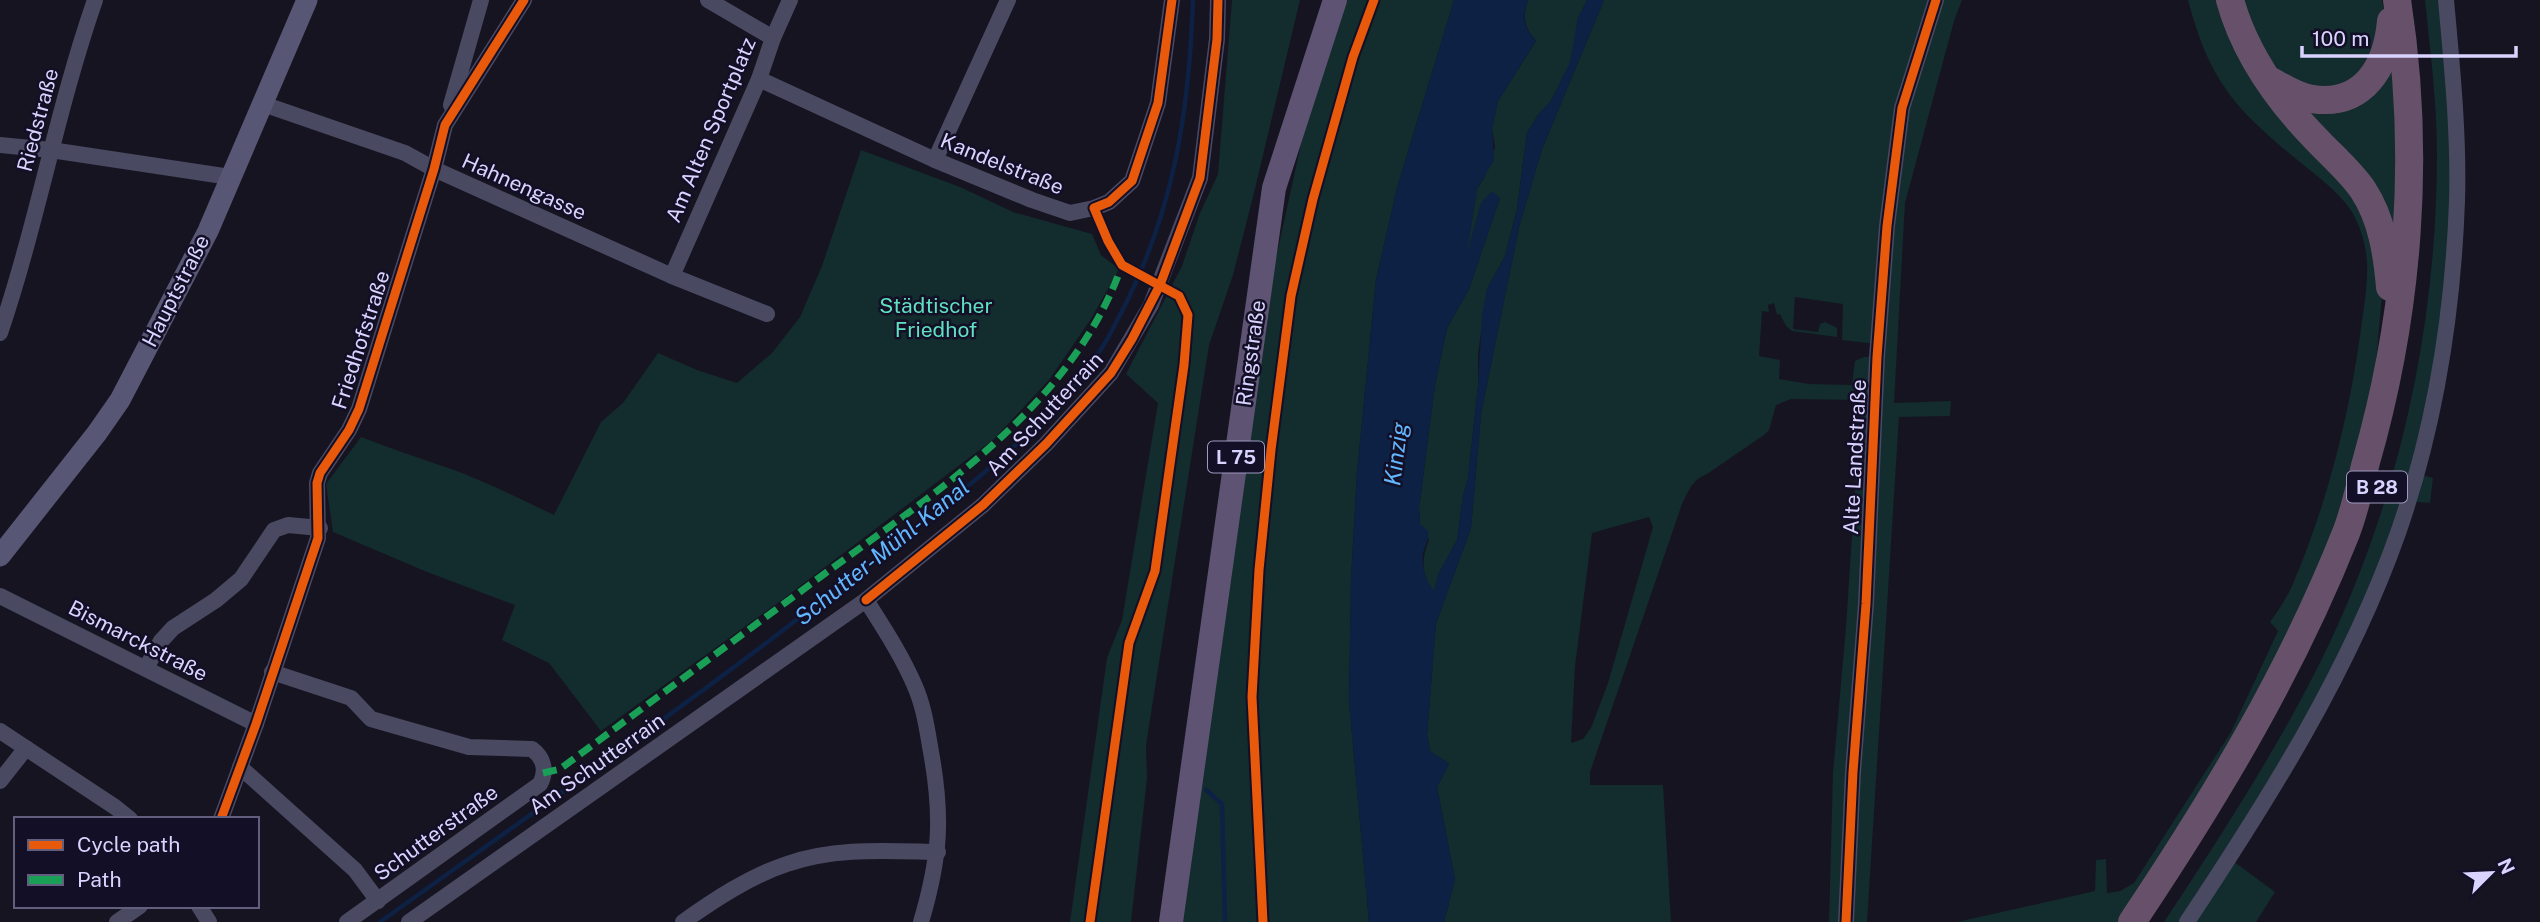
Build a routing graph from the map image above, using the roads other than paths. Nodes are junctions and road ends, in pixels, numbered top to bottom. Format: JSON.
{"nodes":[{"id":1,"x":95,"y":0,"type":"edge"},
{"id":2,"x":307,"y":0,"type":"edge"},
{"id":3,"x":481,"y":0,"type":"edge"},
{"id":4,"x":524,"y":0,"type":"edge"},
{"id":5,"x":708,"y":0,"type":"edge"},
{"id":6,"x":790,"y":0,"type":"edge"},
{"id":7,"x":1008,"y":0,"type":"edge"},
{"id":8,"x":1172,"y":0,"type":"edge"},
{"id":9,"x":1218,"y":0,"type":"edge"},
{"id":10,"x":1335,"y":0,"type":"edge"},
{"id":11,"x":1936,"y":0,"type":"edge"},
{"id":12,"x":2230,"y":0,"type":"edge"},
{"id":13,"x":2446,"y":0,"type":"edge"},
{"id":14,"x":2400,"y":8,"type":"edge"},
{"id":15,"x":773,"y":38,"type":"junction"},
{"id":16,"x":2266,"y":78,"type":"junction"},
{"id":17,"x":760,"y":79,"type":"junction"},
{"id":18,"x":263,"y":104,"type":"junction"},
{"id":19,"x":445,"y":125,"type":"junction"},
{"id":20,"x":0,"y":145,"type":"edge"},
{"id":21,"x":51,"y":150,"type":"junction"},
{"id":22,"x":935,"y":160,"type":"junction"},
{"id":23,"x":434,"y":169,"type":"junction"},
{"id":24,"x":230,"y":177,"type":"junction"},
{"id":25,"x":672,"y":276,"type":"junction"},
{"id":26,"x":767,"y":314,"type":"dead end"},
{"id":27,"x":0,"y":333,"type":"edge"},
{"id":28,"x":2390,"y":367,"type":"junction"},
{"id":29,"x":320,"y":528,"type":"junction"},
{"id":30,"x":0,"y":555,"type":"edge"},
{"id":31,"x":0,"y":596,"type":"edge"},
{"id":32,"x":866,"y":600,"type":"junction"},
{"id":33,"x":146,"y":668,"type":"junction"},
{"id":34,"x":272,"y":672,"type":"junction"},
{"id":35,"x":256,"y":724,"type":"junction"},
{"id":36,"x":0,"y":731,"type":"edge"},
{"id":37,"x":26,"y":748,"type":"junction"},
{"id":38,"x":240,"y":767,"type":"junction"},
{"id":39,"x":0,"y":781,"type":"edge"},
{"id":40,"x":128,"y":817,"type":"edge"},
{"id":41,"x":223,"y":817,"type":"edge"},
{"id":42,"x":937,"y":852,"type":"junction"},
{"id":43,"x":378,"y":901,"type":"junction"},
{"id":44,"x":137,"y":908,"type":"edge"},
{"id":45,"x":117,"y":922,"type":"edge"},
{"id":46,"x":347,"y":922,"type":"edge"},
{"id":47,"x":409,"y":922,"type":"edge"},
{"id":48,"x":683,"y":922,"type":"edge"},
{"id":49,"x":921,"y":922,"type":"edge"},
{"id":50,"x":1171,"y":922,"type":"edge"},
{"id":51,"x":1846,"y":922,"type":"edge"},
{"id":52,"x":2132,"y":922,"type":"edge"},
{"id":53,"x":2152,"y":922,"type":"edge"},
{"id":54,"x":2187,"y":922,"type":"edge"}],
"edges":[{"from":1,"to":21,"type":"street","name":"Riedstraße"},
{"from":2,"to":18,"type":"street","name":"Hauptstraße"},
{"from":3,"to":19,"type":"street"},
{"from":4,"to":19,"type":"street","name":"Friedhofstraße"},
{"from":5,"to":15,"type":"street"},
{"from":6,"to":15,"type":"street","name":"Am Alten Sportplatz"},
{"from":7,"to":22,"type":"street"},
{"from":8,"to":22,"type":"street","name":"Kandelstraße"},
{"from":9,"to":32,"type":"street","name":"Am Schutterrain"},
{"from":10,"to":50,"type":"main road","name":"Ringstraße","number":"L 75"},
{"from":11,"to":51,"type":"street","name":"Alte Landstraße"},
{"from":12,"to":16,"type":"highway"},
{"from":13,"to":54,"type":"street"},
{"from":14,"to":16,"type":"highway"},
{"from":14,"to":28,"type":"highway","number":"B 28"},
{"from":14,"to":53,"type":"highway","number":"B 28"},
{"from":15,"to":17,"type":"street","name":"Am Alten Sportplatz"},
{"from":16,"to":28,"type":"highway"},
{"from":17,"to":22,"type":"street","name":"Kandelstraße"},
{"from":17,"to":25,"type":"street","name":"Am Alten Sportplatz"},
{"from":18,"to":23,"type":"street","name":"Hahnengasse"},
{"from":18,"to":24,"type":"street","name":"Hauptstraße"},
{"from":19,"to":23,"type":"street","name":"Friedhofstraße"},
{"from":20,"to":21,"type":"street"},
{"from":21,"to":24,"type":"street"},
{"from":21,"to":27,"type":"street","name":"Riedstraße"},
{"from":23,"to":25,"type":"street","name":"Hahnengasse"},
{"from":23,"to":29,"type":"street","name":"Friedhofstraße"},
{"from":24,"to":30,"type":"street","name":"Hauptstraße"},
{"from":25,"to":26,"type":"street","name":"Hahnengasse"},
{"from":28,"to":52,"type":"highway","number":"B 28"},
{"from":29,"to":33,"type":"street"},
{"from":29,"to":34,"type":"street","name":"Friedhofstraße"},
{"from":31,"to":33,"type":"street","name":"Bismarckstraße"},
{"from":32,"to":42,"type":"street"},
{"from":32,"to":47,"type":"street","name":"Am Schutterrain"},
{"from":33,"to":35,"type":"street","name":"Bismarckstraße"},
{"from":34,"to":35,"type":"street","name":"Friedhofstraße"},
{"from":34,"to":43,"type":"street","name":"Schutterstraße"},
{"from":35,"to":38,"type":"street","name":"Friedhofstraße"},
{"from":36,"to":37,"type":"street"},
{"from":37,"to":39,"type":"street"},
{"from":37,"to":40,"type":"street"},
{"from":38,"to":41,"type":"street","name":"Friedhofstraße"},
{"from":38,"to":43,"type":"street"},
{"from":42,"to":48,"type":"street"},
{"from":42,"to":49,"type":"street"},
{"from":43,"to":46,"type":"street","name":"Schutterstraße"},
{"from":44,"to":45,"type":"street"}]}
